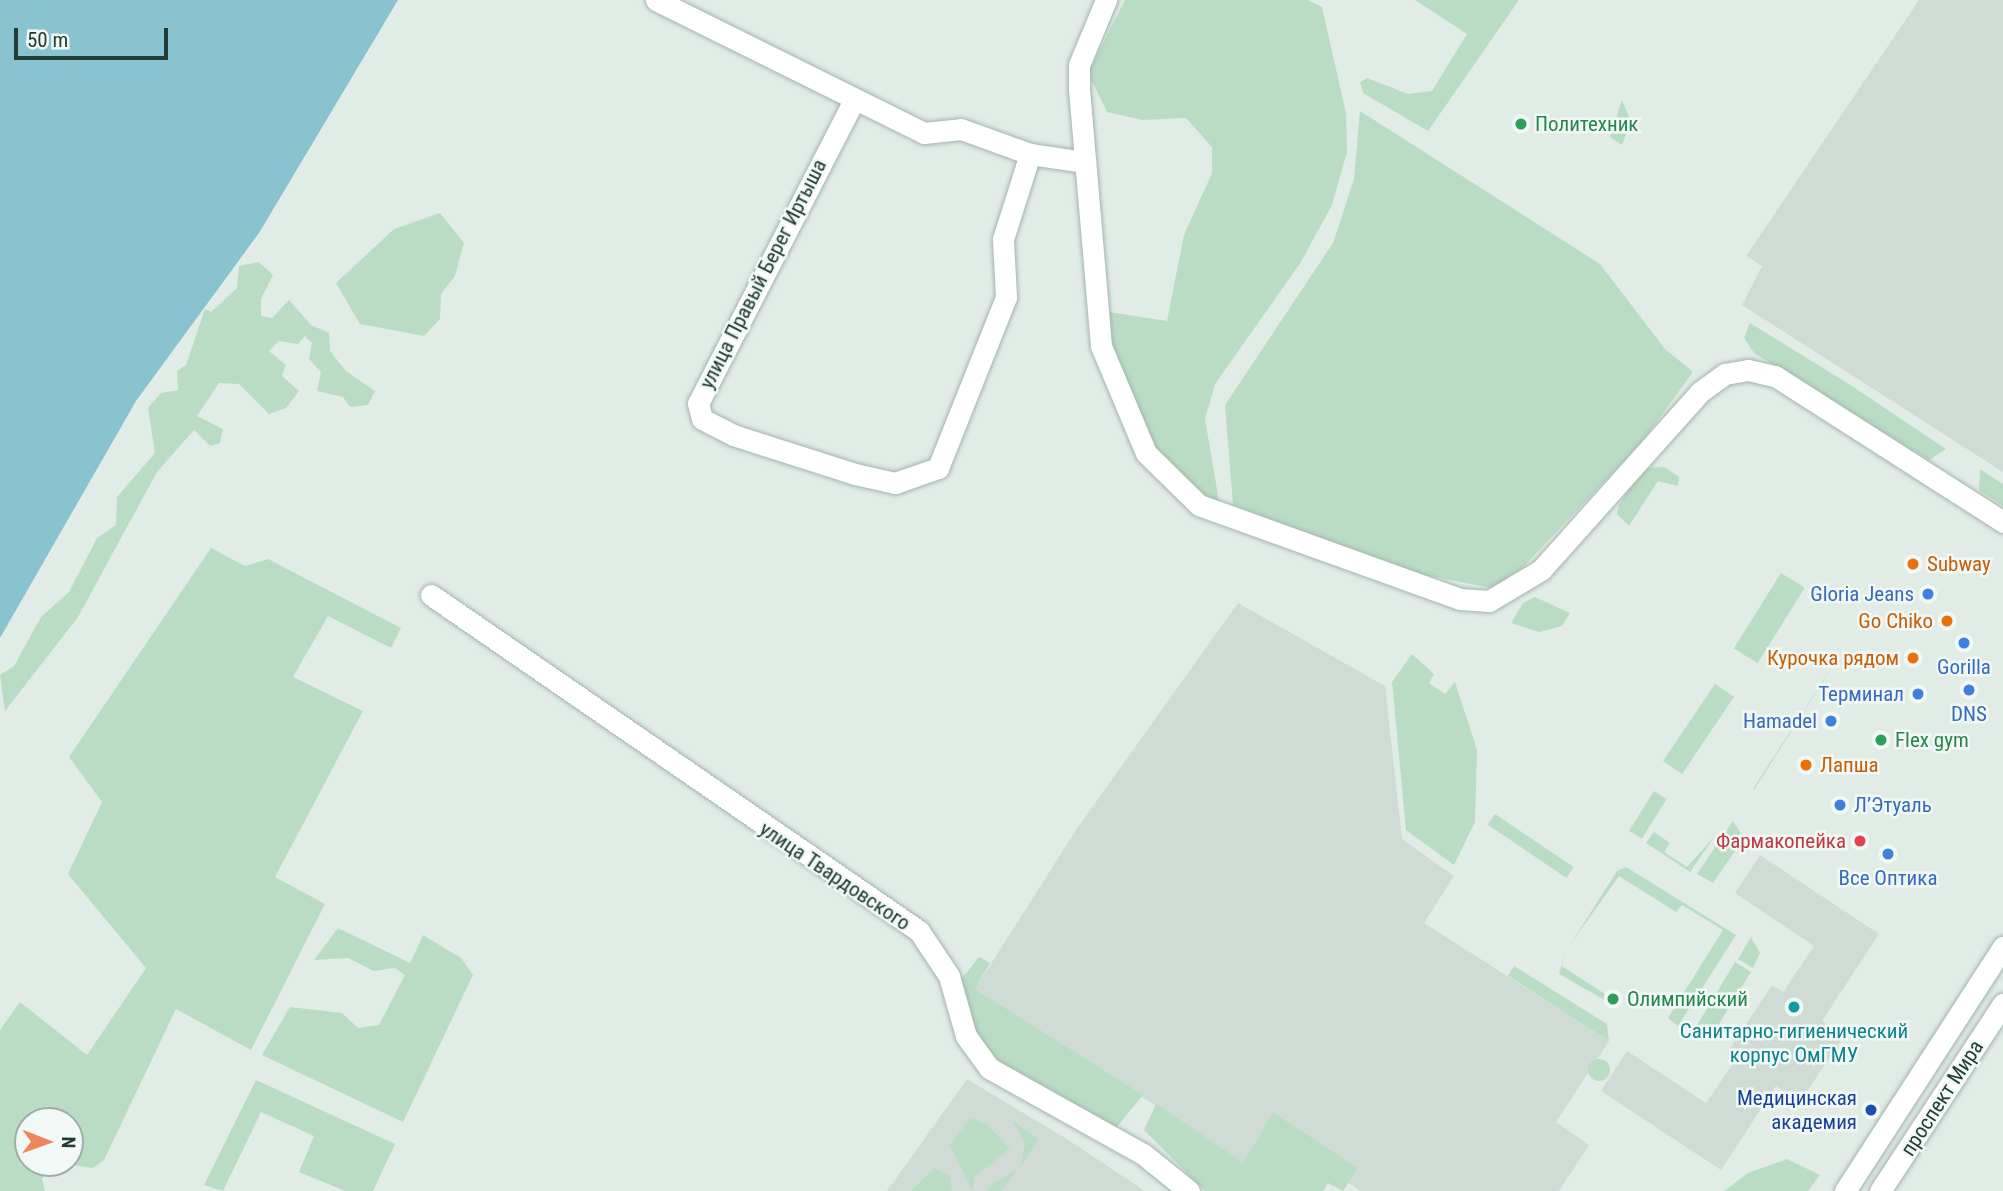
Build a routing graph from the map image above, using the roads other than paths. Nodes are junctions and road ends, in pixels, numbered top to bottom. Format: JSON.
{"nodes":[{"id":1,"x":656,"y":0,"type":"edge"},
{"id":2,"x":1106,"y":0,"type":"edge"},
{"id":3,"x":854,"y":100,"type":"junction"},
{"id":4,"x":1030,"y":154,"type":"junction"},
{"id":5,"x":1086,"y":162,"type":"junction"},
{"id":6,"x":2003,"y":522,"type":"edge"},
{"id":7,"x":432,"y":595,"type":"dead end"},
{"id":8,"x":2003,"y":947,"type":"edge"},
{"id":9,"x":2003,"y":1004,"type":"edge"},
{"id":10,"x":1189,"y":1191,"type":"edge"},
{"id":11,"x":1845,"y":1191,"type":"edge"},
{"id":12,"x":1880,"y":1191,"type":"edge"}],
"edges":[{"from":1,"to":3,"type":"street"},
{"from":2,"to":5,"type":"street"},
{"from":3,"to":4,"type":"street"},
{"from":3,"to":4,"type":"street","name":"улица Правый Берег Иртыша"},
{"from":4,"to":5,"type":"street"},
{"from":5,"to":6,"type":"street"},
{"from":7,"to":10,"type":"street","name":"улица Твардовского"},
{"from":8,"to":11,"type":"street","name":"проспект Мира"},
{"from":9,"to":12,"type":"street","name":"проспект Мира"}]}
